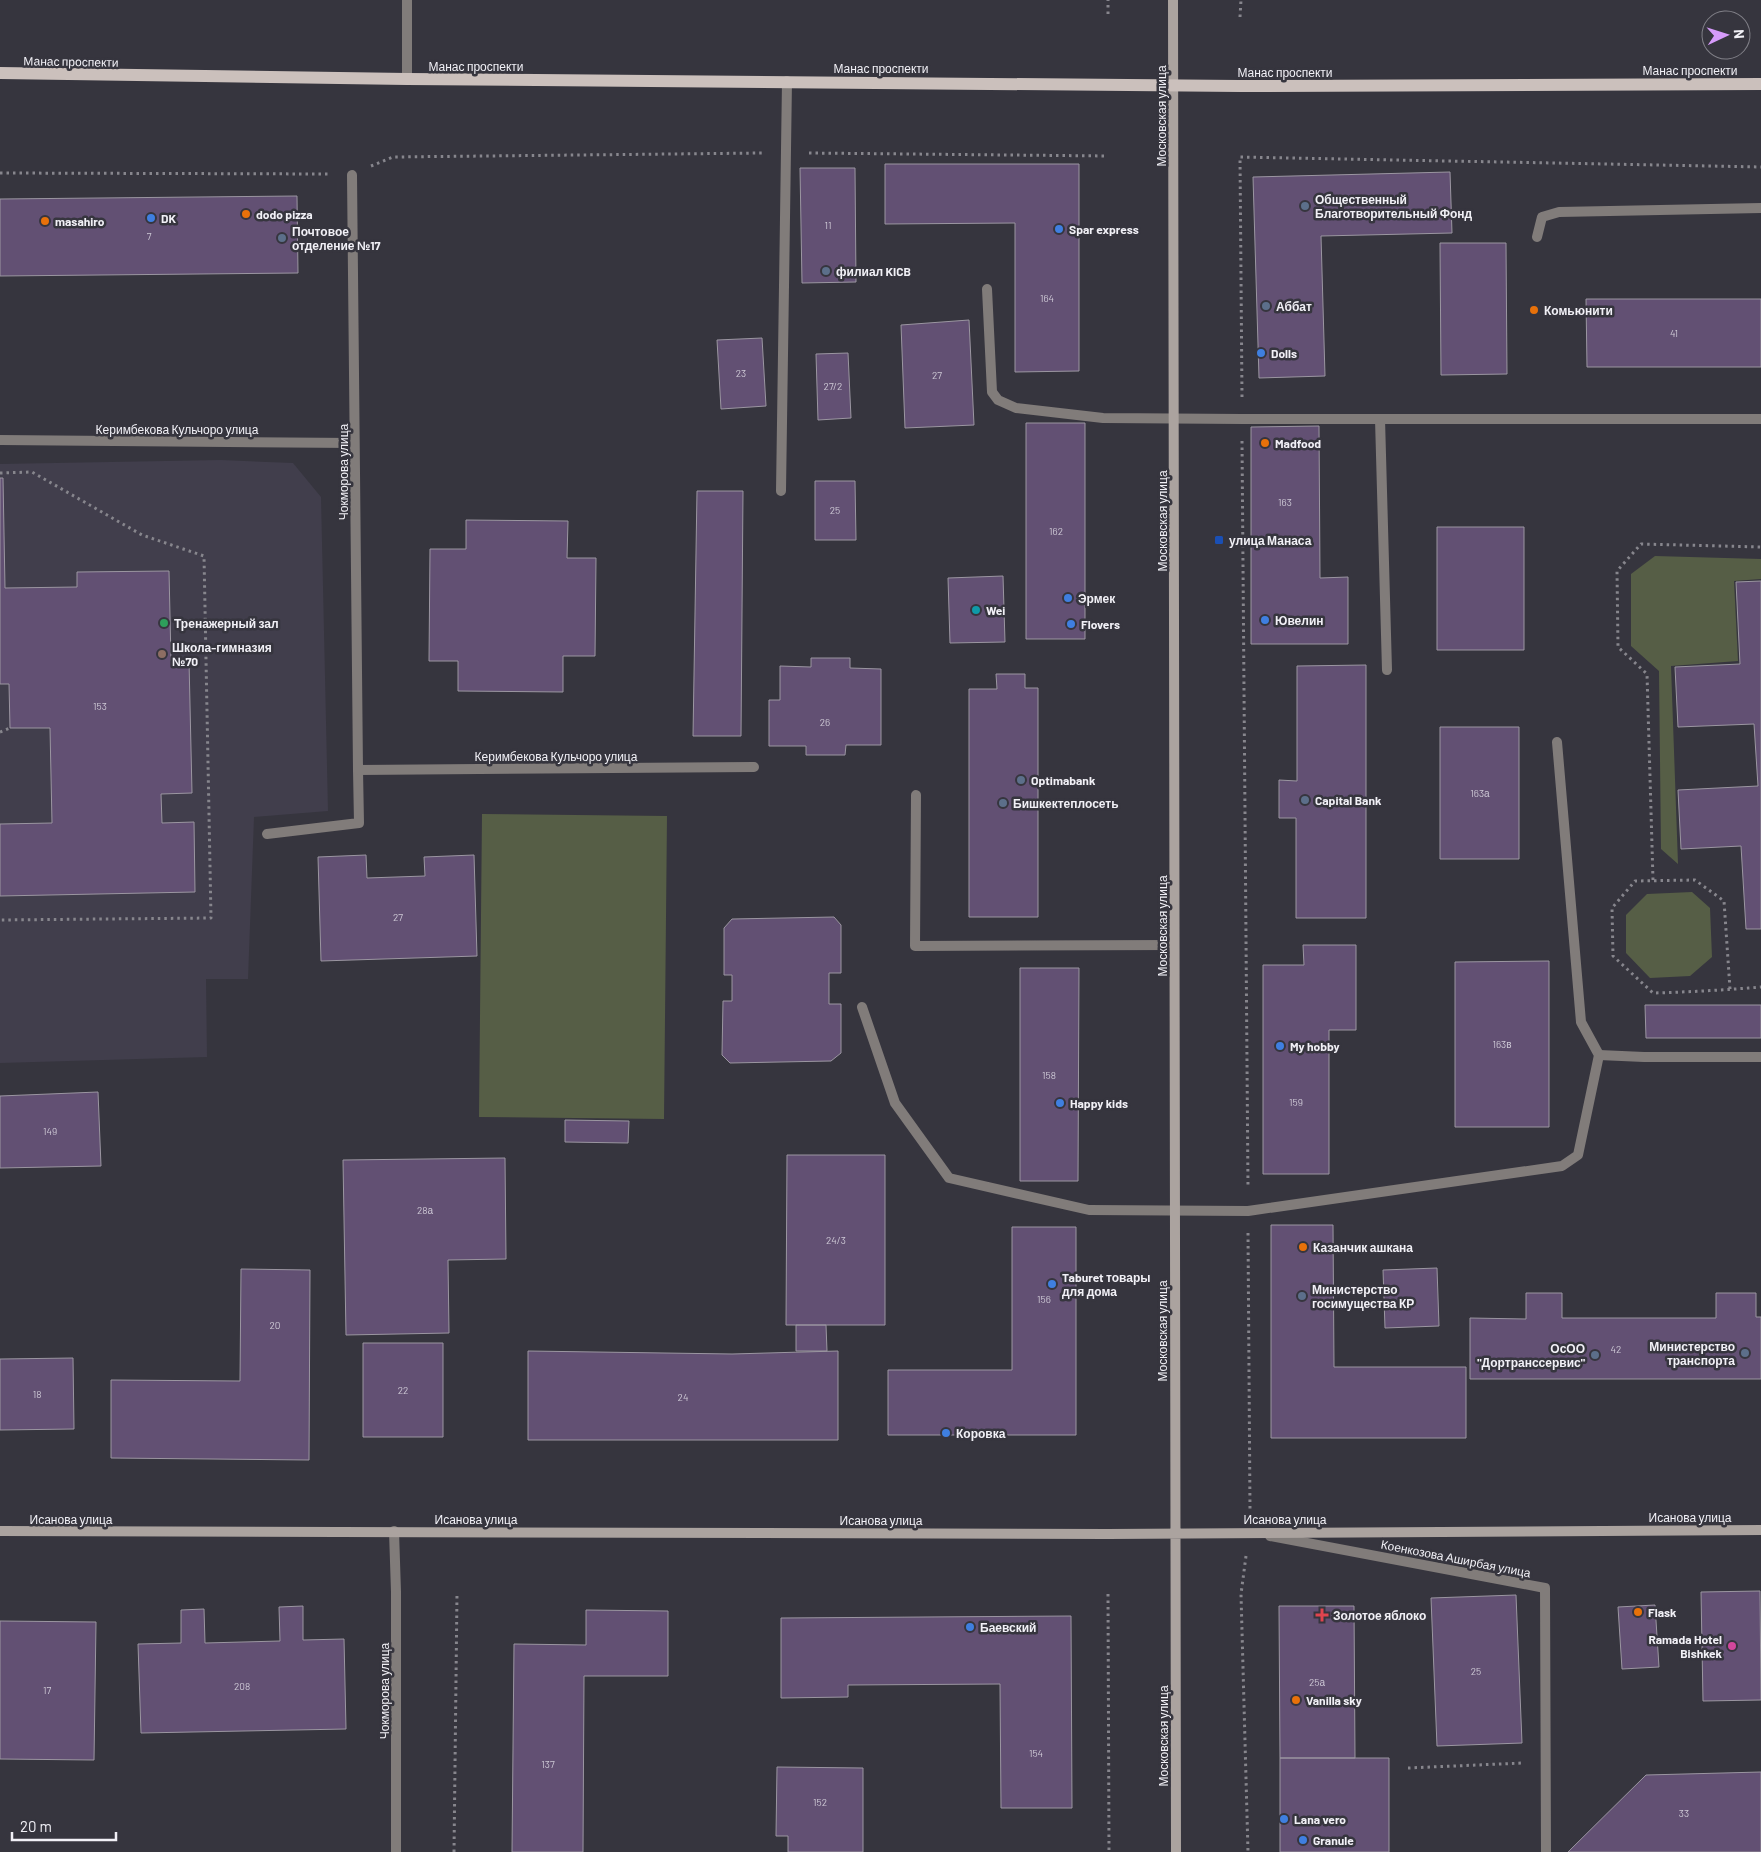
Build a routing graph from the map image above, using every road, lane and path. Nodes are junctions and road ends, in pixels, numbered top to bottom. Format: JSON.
{"nodes":[{"id":1,"x":407,"y":0,"type":"edge"},
{"id":2,"x":1108,"y":0,"type":"edge"},
{"id":3,"x":1173,"y":0,"type":"edge"},
{"id":4,"x":1240,"y":0,"type":"edge"},
{"id":5,"x":1108,"y":14,"type":"dead end"},
{"id":6,"x":1240,"y":17,"type":"dead end"},
{"id":7,"x":0,"y":73,"type":"edge"},
{"id":8,"x":406,"y":79,"type":"junction"},
{"id":9,"x":786,"y":81,"type":"junction"},
{"id":10,"x":1174,"y":84,"type":"junction"},
{"id":11,"x":1761,"y":84,"type":"edge"},
{"id":12,"x":785,"y":153,"type":"junction"},
{"id":13,"x":1108,"y":156,"type":"dead end"},
{"id":14,"x":1761,"y":167,"type":"edge"},
{"id":15,"x":0,"y":173,"type":"edge"},
{"id":16,"x":352,"y":174,"type":"junction"},
{"id":17,"x":1761,"y":208,"type":"edge"},
{"id":18,"x":1537,"y":237,"type":"dead end"},
{"id":19,"x":987,"y":290,"type":"dead end"},
{"id":20,"x":1174,"y":418,"type":"junction"},
{"id":21,"x":1380,"y":419,"type":"junction"},
{"id":22,"x":1761,"y":419,"type":"edge"},
{"id":23,"x":1242,"y":420,"type":"junction"},
{"id":24,"x":0,"y":440,"type":"edge"},
{"id":25,"x":354,"y":443,"type":"junction"},
{"id":26,"x":0,"y":473,"type":"edge"},
{"id":27,"x":781,"y":491,"type":"dead end"},
{"id":28,"x":1761,"y":547,"type":"edge"},
{"id":29,"x":1387,"y":670,"type":"dead end"},
{"id":30,"x":10,"y":728,"type":"dead end"},
{"id":31,"x":0,"y":732,"type":"edge"},
{"id":32,"x":1557,"y":742,"type":"dead end"},
{"id":33,"x":754,"y":767,"type":"dead end"},
{"id":34,"x":358,"y":770,"type":"junction"},
{"id":35,"x":916,"y":795,"type":"dead end"},
{"id":36,"x":267,"y":834,"type":"dead end"},
{"id":37,"x":1653,"y":880,"type":"junction"},
{"id":38,"x":0,"y":920,"type":"edge"},
{"id":39,"x":1174,"y":945,"type":"junction"},
{"id":40,"x":1761,"y":988,"type":"edge"},
{"id":41,"x":1730,"y":989,"type":"junction"},
{"id":42,"x":862,"y":1007,"type":"dead end"},
{"id":43,"x":1599,"y":1055,"type":"junction"},
{"id":44,"x":1761,"y":1057,"type":"edge"},
{"id":45,"x":1174,"y":1209,"type":"junction"},
{"id":46,"x":1248,"y":1211,"type":"junction"},
{"id":47,"x":1761,"y":1530,"type":"edge"},
{"id":48,"x":0,"y":1531,"type":"edge"},
{"id":49,"x":394,"y":1531,"type":"junction"},
{"id":50,"x":1250,"y":1532,"type":"junction"},
{"id":51,"x":1176,"y":1533,"type":"junction"},
{"id":52,"x":457,"y":1593,"type":"dead end"},
{"id":53,"x":1108,"y":1594,"type":"dead end"},
{"id":54,"x":1546,"y":1762,"type":"junction"},
{"id":55,"x":1408,"y":1768,"type":"dead end"},
{"id":56,"x":396,"y":1852,"type":"edge"},
{"id":57,"x":454,"y":1852,"type":"edge"},
{"id":58,"x":1109,"y":1852,"type":"edge"},
{"id":59,"x":1176,"y":1852,"type":"edge"},
{"id":60,"x":1248,"y":1852,"type":"edge"},
{"id":61,"x":1546,"y":1852,"type":"edge"}],
"edges":[{"from":1,"to":8,"type":"street"},
{"from":2,"to":5,"type":"path"},
{"from":3,"to":10,"type":"main road","name":"Московская улица"},
{"from":4,"to":6,"type":"path"},
{"from":7,"to":8,"type":"main road","name":"Манас проспекти"},
{"from":8,"to":9,"type":"main road","name":"Манас проспекти"},
{"from":9,"to":10,"type":"main road","name":"Манас проспекти"},
{"from":9,"to":12,"type":"street"},
{"from":10,"to":11,"type":"main road","name":"Манас проспекти"},
{"from":10,"to":20,"type":"main road","name":"Московская улица"},
{"from":12,"to":13,"type":"path"},
{"from":12,"to":16,"type":"path"},
{"from":12,"to":27,"type":"street"},
{"from":14,"to":23,"type":"path"},
{"from":15,"to":16,"type":"path"},
{"from":16,"to":25,"type":"street","name":"Чокморова улица"},
{"from":17,"to":18,"type":"street"},
{"from":19,"to":20,"type":"street"},
{"from":20,"to":23,"type":"street"},
{"from":20,"to":39,"type":"main road","name":"Московская улица"},
{"from":21,"to":22,"type":"street"},
{"from":21,"to":23,"type":"street"},
{"from":21,"to":29,"type":"street"},
{"from":23,"to":46,"type":"path"},
{"from":24,"to":25,"type":"street","name":"Керимбекова Кульчоро улица"},
{"from":25,"to":34,"type":"street","name":"Чокморова улица"},
{"from":26,"to":38,"type":"path"},
{"from":28,"to":37,"type":"path"},
{"from":30,"to":31,"type":"path"},
{"from":32,"to":43,"type":"street"},
{"from":33,"to":34,"type":"street","name":"Керимбекова Кульчоро улица"},
{"from":34,"to":36,"type":"street","name":"Чокморова улица"},
{"from":35,"to":39,"type":"street"},
{"from":37,"to":41,"type":"path"},
{"from":37,"to":41,"type":"path"},
{"from":39,"to":45,"type":"main road","name":"Московская улица"},
{"from":40,"to":41,"type":"path"},
{"from":42,"to":45,"type":"street"},
{"from":43,"to":44,"type":"street"},
{"from":43,"to":46,"type":"street"},
{"from":45,"to":46,"type":"street"},
{"from":45,"to":51,"type":"main road","name":"Московская улица"},
{"from":46,"to":50,"type":"path"},
{"from":47,"to":50,"type":"main road","name":"Исанова улица"},
{"from":48,"to":49,"type":"main road","name":"Исанова улица"},
{"from":49,"to":51,"type":"main road","name":"Исанова улица"},
{"from":49,"to":56,"type":"street","name":"Чокморова улица"},
{"from":50,"to":51,"type":"main road","name":"Исанова улица"},
{"from":50,"to":54,"type":"street","name":"Коенкозова Аширбая улица"},
{"from":50,"to":60,"type":"path"},
{"from":51,"to":59,"type":"main road","name":"Московская улица"},
{"from":52,"to":57,"type":"path"},
{"from":53,"to":58,"type":"path"},
{"from":54,"to":55,"type":"path"},
{"from":54,"to":61,"type":"street","name":"Коенкозова Аширбая улица"}]}
